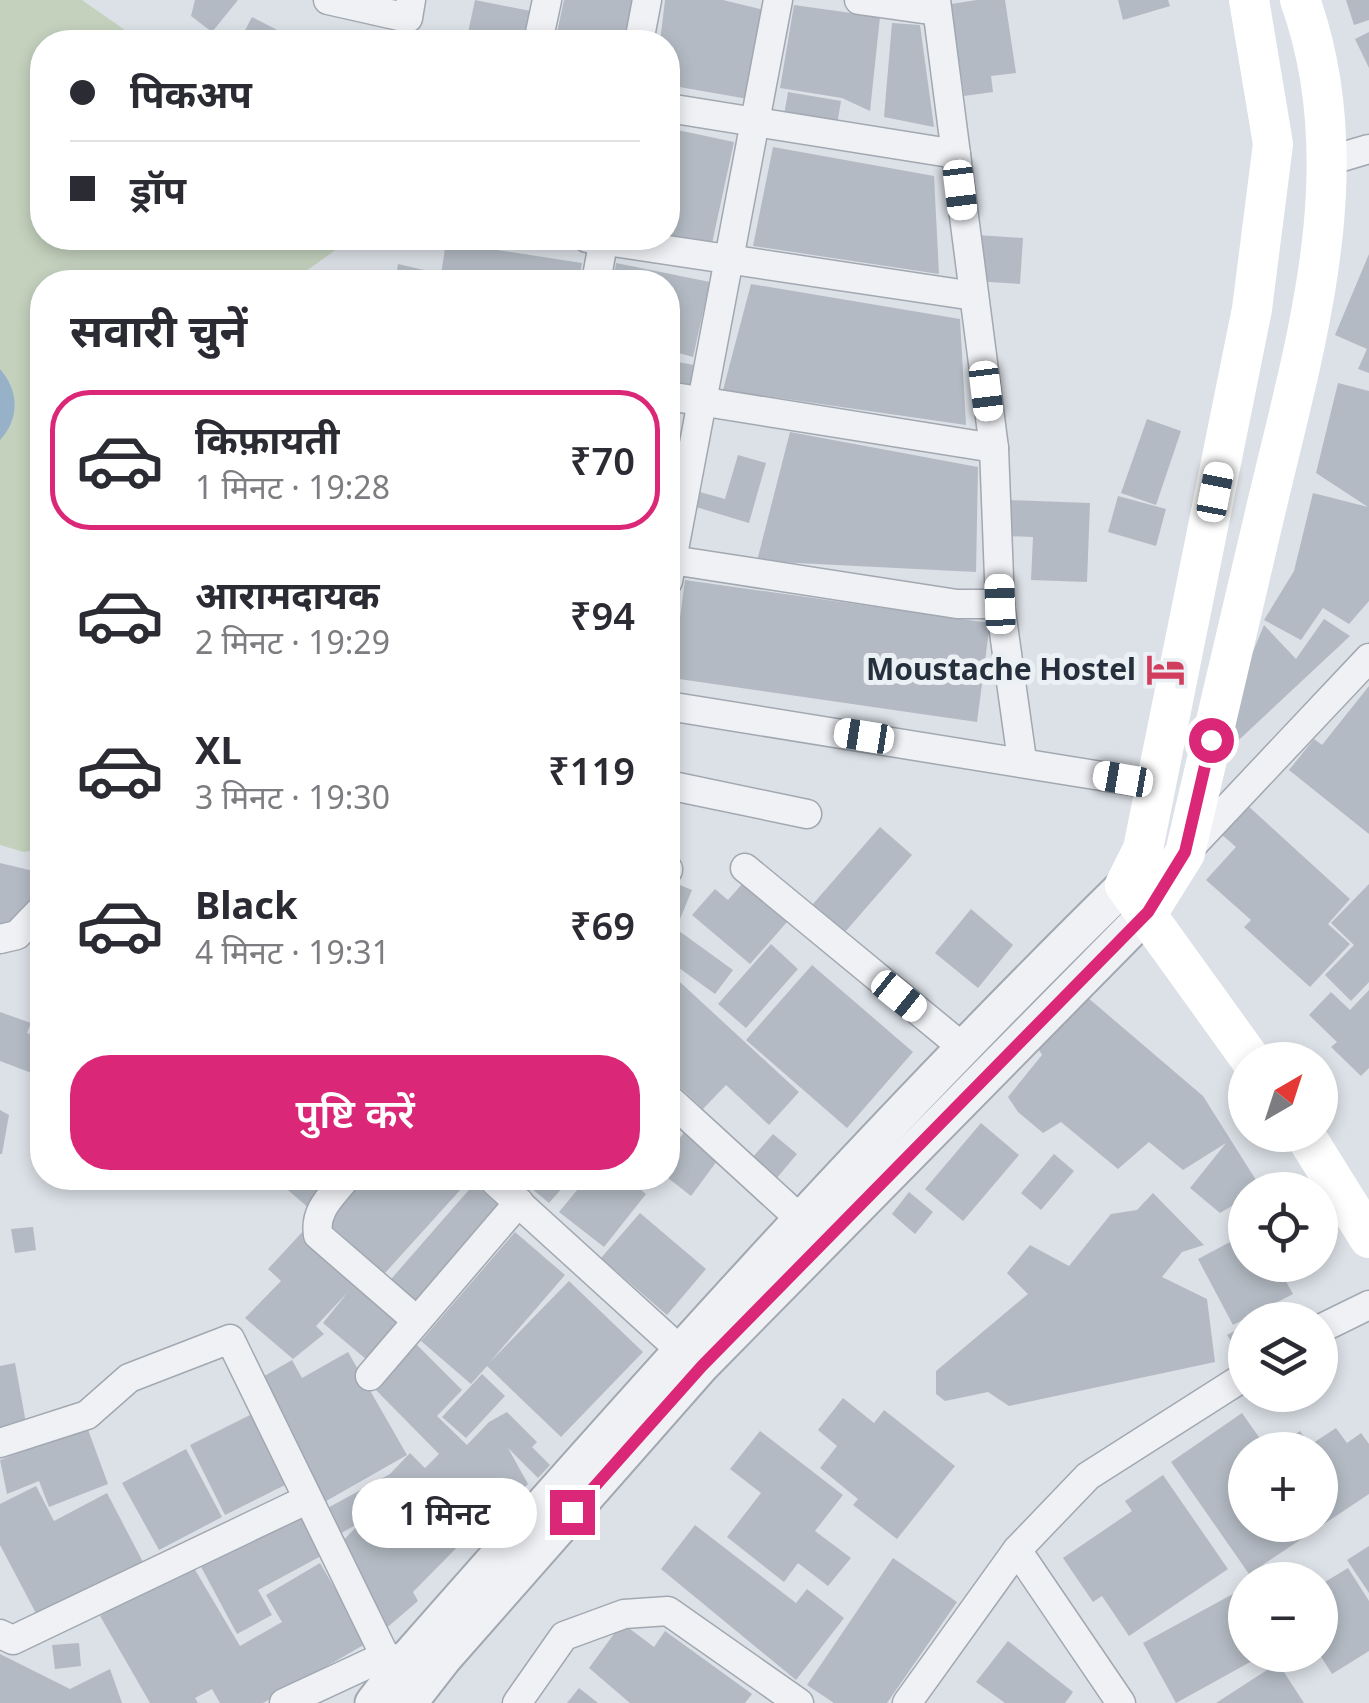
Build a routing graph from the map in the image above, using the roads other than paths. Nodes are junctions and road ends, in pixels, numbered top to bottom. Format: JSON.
{"nodes":[{"id":1,"x":328,"y":0,"type":"edge"},
{"id":2,"x":411,"y":0,"type":"edge"},
{"id":3,"x":547,"y":0,"type":"edge"},
{"id":4,"x":647,"y":0,"type":"edge"},
{"id":5,"x":778,"y":0,"type":"edge"},
{"id":6,"x":859,"y":0,"type":"edge"},
{"id":7,"x":1248,"y":0,"type":"edge"},
{"id":8,"x":1300,"y":0,"type":"edge"},
{"id":9,"x":936,"y":6,"type":"edge"},
{"id":10,"x":541,"y":30,"type":"edge"},
{"id":11,"x":641,"y":30,"type":"edge"},
{"id":12,"x":680,"y":110,"type":"edge"},
{"id":13,"x":754,"y":124,"type":"junction"},
{"id":14,"x":1369,"y":149,"type":"edge"},
{"id":15,"x":956,"y":154,"type":"junction"},
{"id":16,"x":1328,"y":161,"type":"junction"},
{"id":17,"x":672,"y":250,"type":"edge"},
{"id":18,"x":728,"y":259,"type":"junction"},
{"id":19,"x":974,"y":296,"type":"junction"},
{"id":20,"x":680,"y":398,"type":"edge"},
{"id":21,"x":701,"y":401,"type":"junction"},
{"id":22,"x":994,"y":448,"type":"junction"},
{"id":23,"x":680,"y":509,"type":"edge"},
{"id":24,"x":680,"y":567,"type":"edge"},
{"id":25,"x":1000,"y":604,"type":"junction"},
{"id":26,"x":1369,"y":658,"type":"edge"},
{"id":27,"x":680,"y":708,"type":"edge"},
{"id":28,"x":1022,"y":760,"type":"junction"},
{"id":29,"x":1157,"y":785,"type":"junction"},
{"id":30,"x":680,"y":788,"type":"edge"},
{"id":31,"x":807,"y":814,"type":"dead end"},
{"id":32,"x":1185,"y":852,"type":"junction"},
{"id":33,"x":745,"y":868,"type":"dead end"},
{"id":34,"x":1137,"y":899,"type":"junction"},
{"id":35,"x":30,"y":921,"type":"edge"},
{"id":36,"x":0,"y":940,"type":"edge"},
{"id":37,"x":1238,"y":1042,"type":"edge"},
{"id":38,"x":961,"y":1046,"type":"junction"},
{"id":39,"x":680,"y":1109,"type":"edge"},
{"id":40,"x":1316,"y":1152,"type":"edge"},
{"id":41,"x":336,"y":1190,"type":"edge"},
{"id":42,"x":505,"y":1190,"type":"edge"},
{"id":43,"x":519,"y":1202,"type":"junction"},
{"id":44,"x":798,"y":1217,"type":"junction"},
{"id":45,"x":1369,"y":1238,"type":"edge"},
{"id":46,"x":1369,"y":1304,"type":"edge"},
{"id":47,"x":1338,"y":1319,"type":"edge"},
{"id":48,"x":416,"y":1320,"type":"junction"},
{"id":49,"x":679,"y":1349,"type":"junction"},
{"id":50,"x":370,"y":1376,"type":"dead end"},
{"id":51,"x":1228,"y":1387,"type":"edge"},
{"id":52,"x":0,"y":1443,"type":"edge"},
{"id":53,"x":306,"y":1500,"type":"junction"},
{"id":54,"x":1018,"y":1550,"type":"junction"},
{"id":55,"x":0,"y":1634,"type":"edge"},
{"id":56,"x":395,"y":1658,"type":"junction"},
{"id":57,"x":790,"y":1701,"type":"edge"},
{"id":58,"x":284,"y":1703,"type":"edge"},
{"id":59,"x":374,"y":1703,"type":"edge"},
{"id":60,"x":409,"y":1703,"type":"edge"},
{"id":61,"x":517,"y":1703,"type":"edge"},
{"id":62,"x":907,"y":1703,"type":"edge"},
{"id":63,"x":1122,"y":1703,"type":"edge"}],
"edges":[{"from":1,"to":2,"type":"street"},
{"from":3,"to":10,"type":"street"},
{"from":4,"to":11,"type":"street"},
{"from":5,"to":13,"type":"street"},
{"from":6,"to":9,"type":"street"},
{"from":7,"to":29,"type":"main road"},
{"from":8,"to":16,"type":"main road"},
{"from":9,"to":15,"type":"street"},
{"from":12,"to":13,"type":"street"},
{"from":13,"to":15,"type":"street"},
{"from":13,"to":18,"type":"street"},
{"from":14,"to":16,"type":"street"},
{"from":15,"to":19,"type":"street"},
{"from":16,"to":32,"type":"main road"},
{"from":17,"to":18,"type":"street"},
{"from":18,"to":19,"type":"street"},
{"from":18,"to":21,"type":"street"},
{"from":19,"to":22,"type":"street"},
{"from":20,"to":21,"type":"street"},
{"from":21,"to":22,"type":"street"},
{"from":21,"to":23,"type":"street"},
{"from":22,"to":25,"type":"street"},
{"from":24,"to":25,"type":"street"},
{"from":25,"to":28,"type":"street"},
{"from":26,"to":32,"type":"street"},
{"from":27,"to":28,"type":"street"},
{"from":28,"to":29,"type":"street"},
{"from":29,"to":34,"type":"main road"},
{"from":30,"to":31,"type":"street"},
{"from":32,"to":34,"type":"main road"},
{"from":33,"to":38,"type":"street"},
{"from":34,"to":37,"type":"main road"},
{"from":34,"to":38,"type":"street"},
{"from":34,"to":60,"type":"street"},
{"from":35,"to":36,"type":"street"},
{"from":38,"to":44,"type":"street"},
{"from":39,"to":44,"type":"street"},
{"from":40,"to":45,"type":"main road"},
{"from":41,"to":48,"type":"street"},
{"from":42,"to":43,"type":"street"},
{"from":43,"to":48,"type":"street"},
{"from":43,"to":49,"type":"street"},
{"from":44,"to":49,"type":"street"},
{"from":46,"to":47,"type":"street"},
{"from":48,"to":50,"type":"street"},
{"from":49,"to":56,"type":"street"},
{"from":51,"to":54,"type":"street"},
{"from":52,"to":53,"type":"street"},
{"from":53,"to":55,"type":"street"},
{"from":53,"to":56,"type":"street"},
{"from":54,"to":62,"type":"street"},
{"from":54,"to":63,"type":"street"},
{"from":56,"to":58,"type":"street"},
{"from":56,"to":59,"type":"street"},
{"from":57,"to":61,"type":"street"}]}
